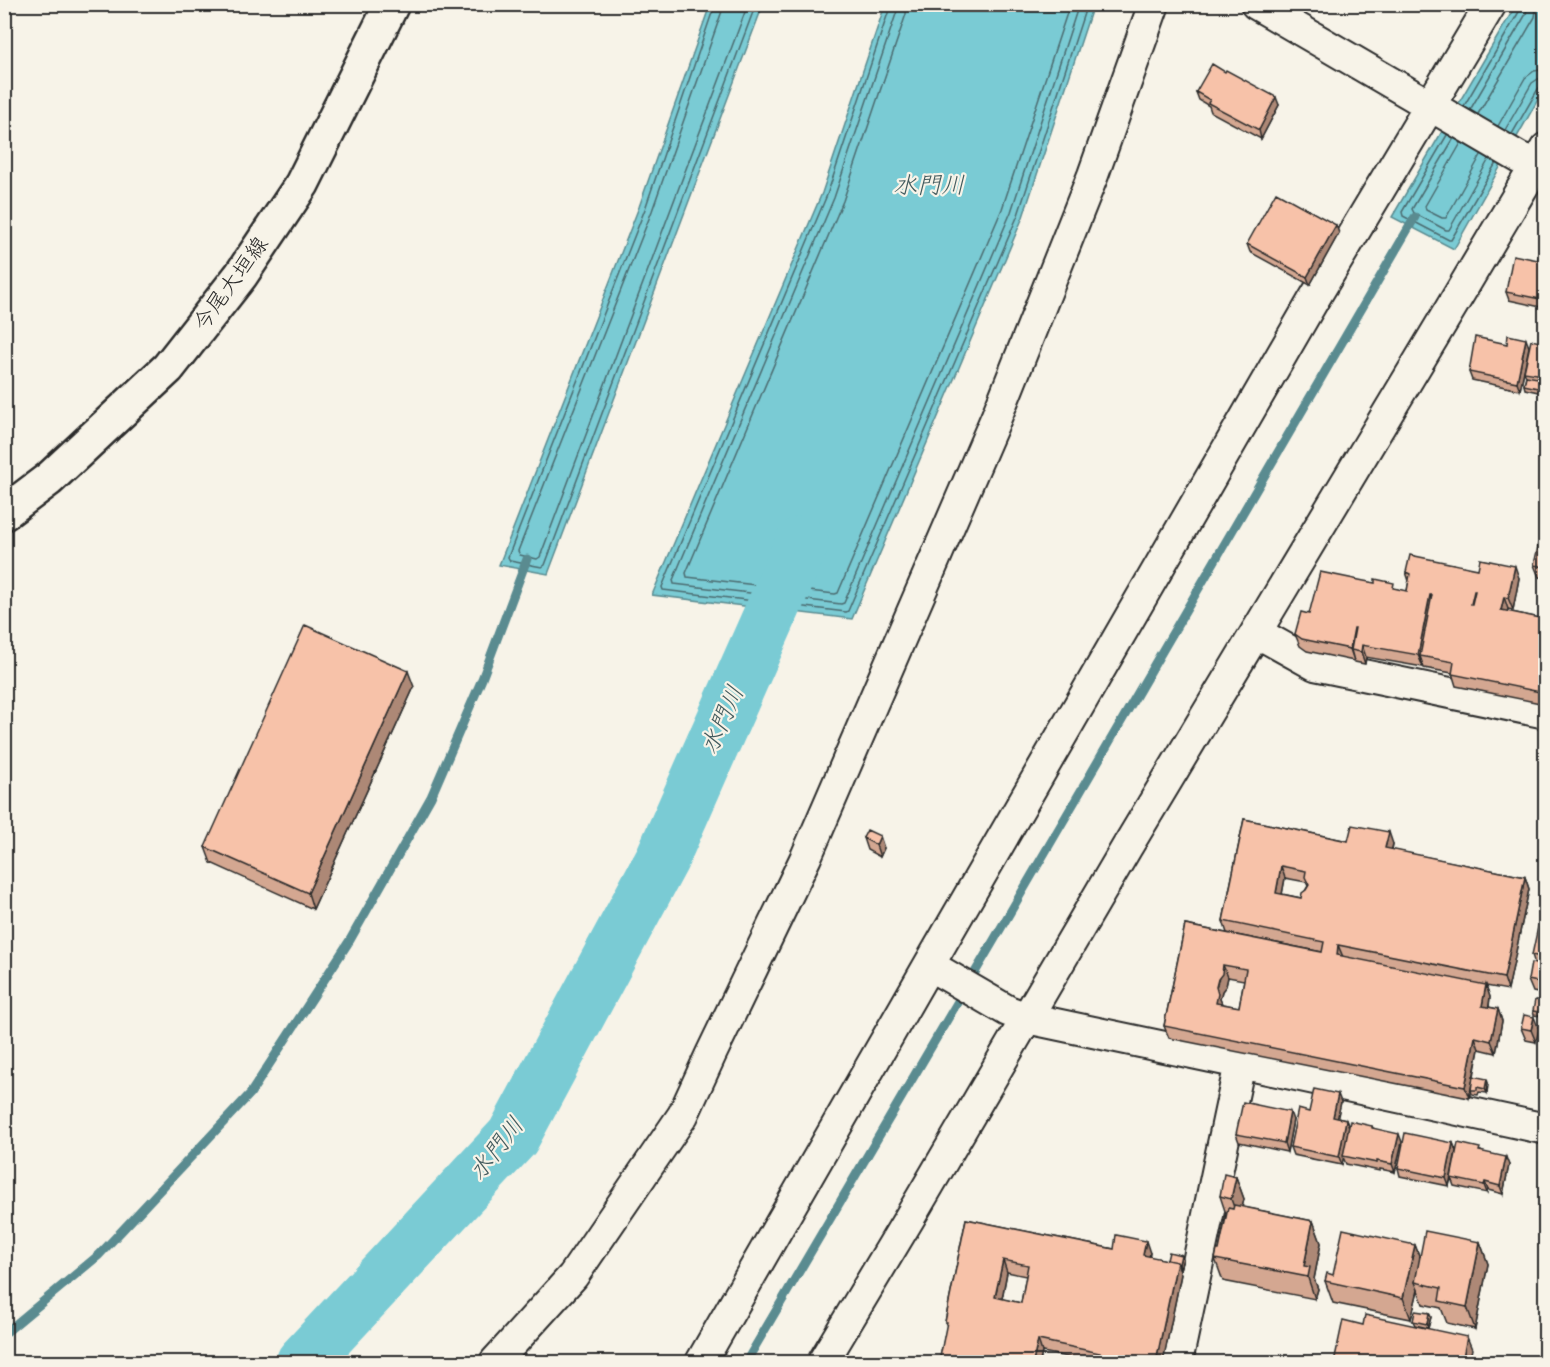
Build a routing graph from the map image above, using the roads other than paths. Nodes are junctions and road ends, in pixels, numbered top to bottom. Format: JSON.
{"nodes":[{"id":1,"x":392,"y":4,"type":"edge"},
{"id":2,"x":1154,"y":4,"type":"edge"},
{"id":3,"x":1491,"y":4,"type":"edge"},
{"id":4,"x":1272,"y":8,"type":"edge"},
{"id":5,"x":1434,"y":108,"type":"junction"},
{"id":6,"x":1537,"y":159,"type":"edge"},
{"id":7,"x":4,"y":513,"type":"edge"},
{"id":8,"x":1256,"y":632,"type":"junction"},
{"id":9,"x":1545,"y":713,"type":"edge"},
{"id":10,"x":935,"y":969,"type":"junction"},
{"id":11,"x":1018,"y":1015,"type":"junction"},
{"id":12,"x":1240,"y":1063,"type":"junction"},
{"id":13,"x":1545,"y":1129,"type":"edge"},
{"id":14,"x":495,"y":1362,"type":"edge"},
{"id":15,"x":701,"y":1362,"type":"edge"},
{"id":16,"x":823,"y":1362,"type":"edge"},
{"id":17,"x":1177,"y":1362,"type":"edge"}],
"edges":[{"from":1,"to":7,"type":"main road","name":"今尾大垣線"},
{"from":2,"to":14,"type":"street"},
{"from":3,"to":5,"type":"street"},
{"from":4,"to":5,"type":"street"},
{"from":5,"to":6,"type":"street"},
{"from":5,"to":10,"type":"street"},
{"from":6,"to":8,"type":"street"},
{"from":8,"to":9,"type":"street"},
{"from":8,"to":11,"type":"street"},
{"from":10,"to":11,"type":"street"},
{"from":10,"to":15,"type":"street"},
{"from":11,"to":12,"type":"street"},
{"from":11,"to":16,"type":"street"},
{"from":12,"to":13,"type":"street"},
{"from":12,"to":17,"type":"street"}]}
